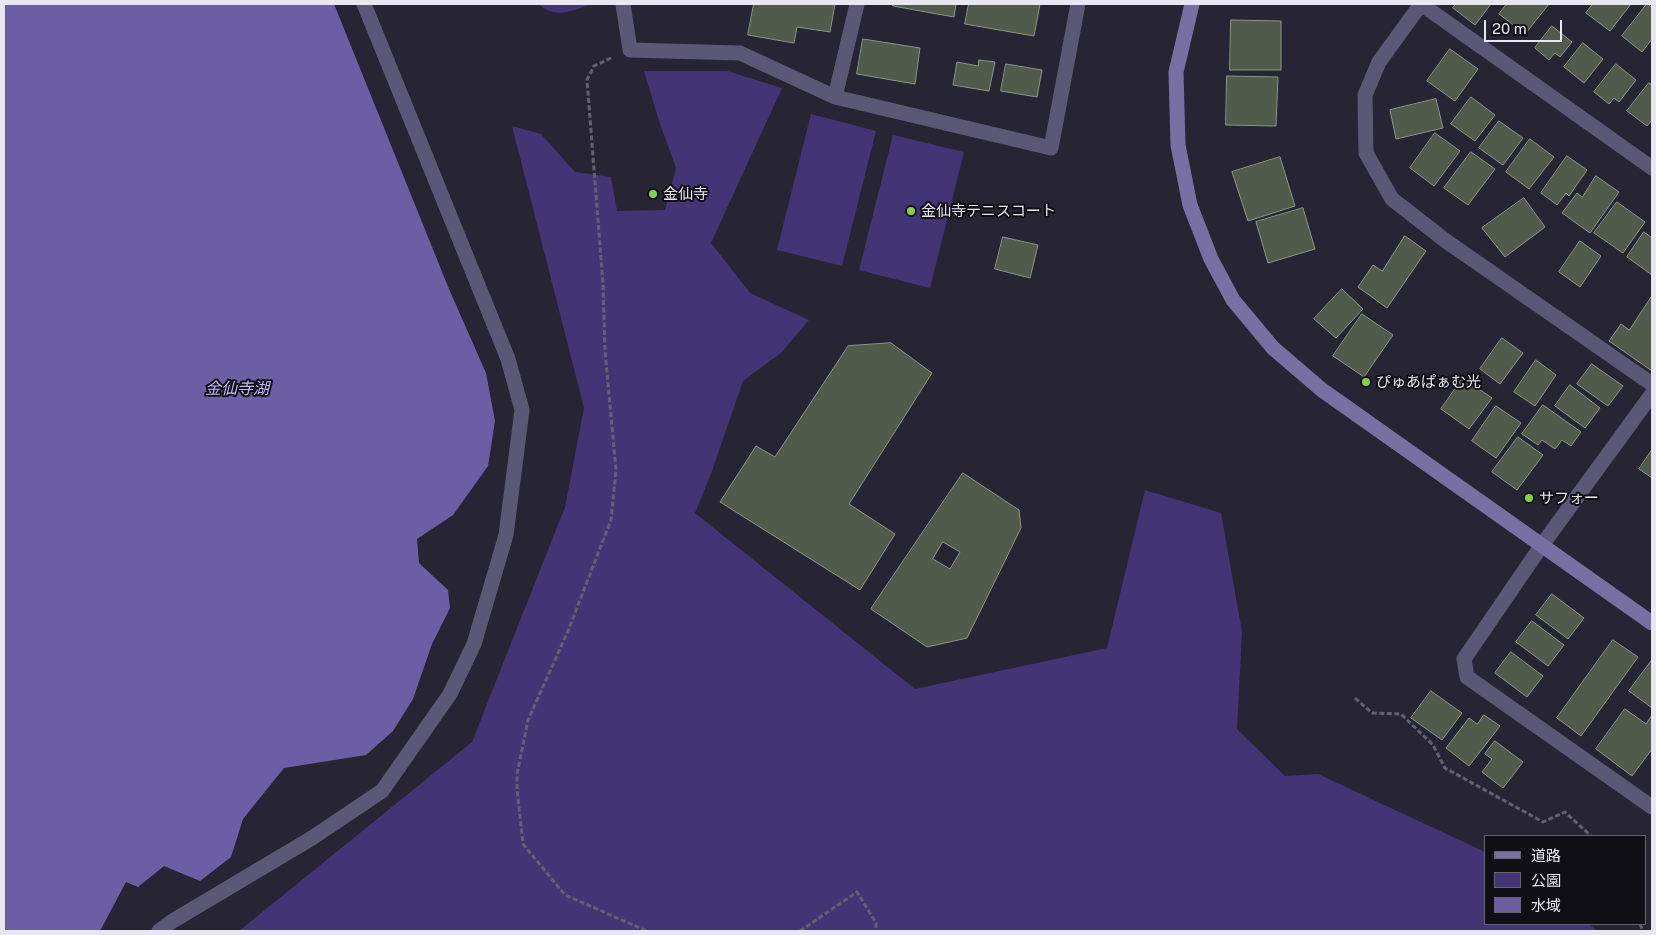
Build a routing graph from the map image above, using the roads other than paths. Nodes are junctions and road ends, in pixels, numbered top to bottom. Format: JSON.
{"nodes":[{"id":1,"x":364,"y":4,"type":"edge"},
{"id":2,"x":623,"y":4,"type":"edge"},
{"id":3,"x":857,"y":4,"type":"edge"},
{"id":4,"x":1078,"y":4,"type":"edge"},
{"id":5,"x":1192,"y":4,"type":"edge"},
{"id":6,"x":1421,"y":4,"type":"edge"},
{"id":7,"x":835,"y":97,"type":"junction"},
{"id":8,"x":1652,"y":168,"type":"edge"},
{"id":9,"x":1652,"y":384,"type":"edge"},
{"id":10,"x":1652,"y":394,"type":"edge"},
{"id":11,"x":1542,"y":545,"type":"junction"},
{"id":12,"x":1652,"y":623,"type":"edge"},
{"id":13,"x":1652,"y":807,"type":"edge"},
{"id":14,"x":159,"y":931,"type":"edge"}],
"edges":[{"from":1,"to":14,"type":"street"},
{"from":2,"to":7,"type":"street"},
{"from":3,"to":7,"type":"street"},
{"from":4,"to":7,"type":"street"},
{"from":5,"to":11,"type":"street"},
{"from":6,"to":8,"type":"street"},
{"from":6,"to":9,"type":"street"},
{"from":10,"to":11,"type":"street"},
{"from":11,"to":12,"type":"street"},
{"from":11,"to":13,"type":"street"}]}
